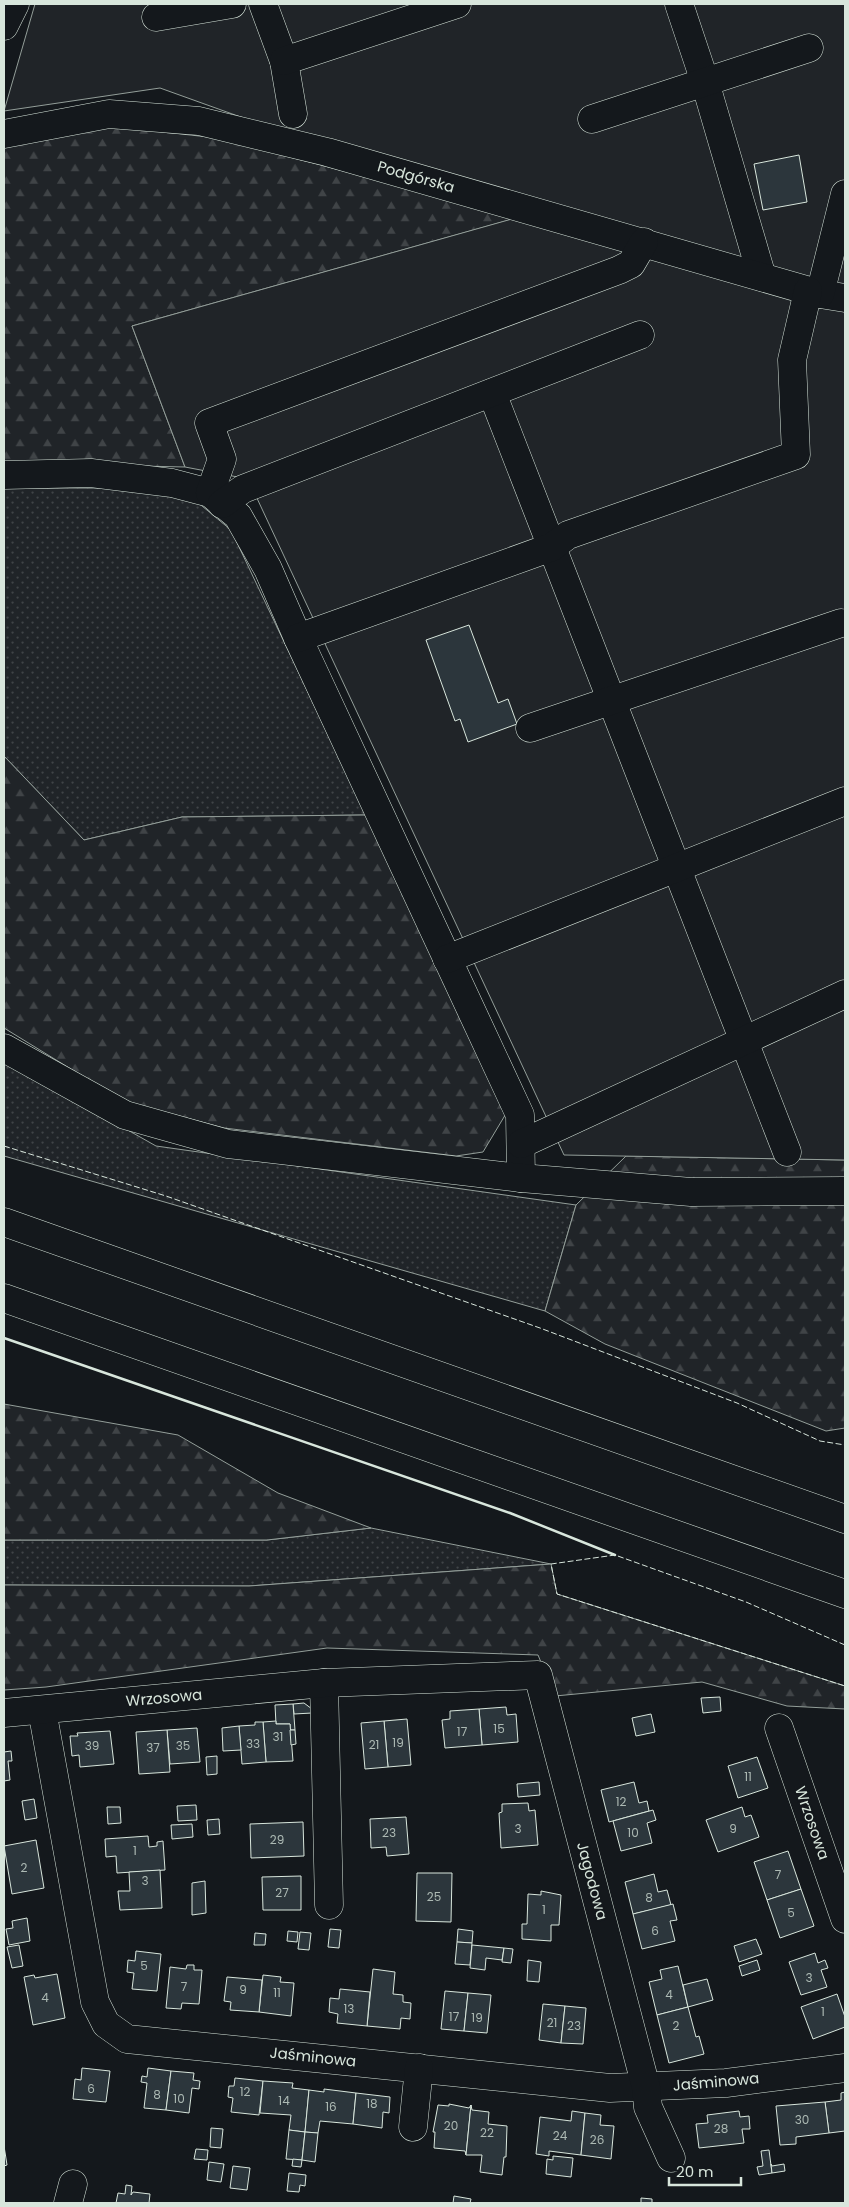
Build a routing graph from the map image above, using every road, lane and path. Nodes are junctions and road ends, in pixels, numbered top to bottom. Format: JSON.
{"nodes":[{"id":1,"x":15,"y":4,"type":"edge"},
{"id":2,"x":232,"y":4,"type":"edge"},
{"id":3,"x":263,"y":4,"type":"edge"},
{"id":4,"x":457,"y":4,"type":"edge"},
{"id":5,"x":679,"y":4,"type":"edge"},
{"id":6,"x":156,"y":16,"type":"dead end"},
{"id":7,"x":4,"y":26,"type":"edge"},
{"id":8,"x":809,"y":48,"type":"dead end"},
{"id":9,"x":284,"y":61,"type":"junction"},
{"id":10,"x":705,"y":82,"type":"junction"},
{"id":11,"x":293,"y":114,"type":"dead end"},
{"id":12,"x":592,"y":119,"type":"dead end"},
{"id":13,"x":4,"y":134,"type":"edge"},
{"id":14,"x":845,"y":194,"type":"edge"},
{"id":15,"x":841,"y":232,"type":"edge"},
{"id":16,"x":644,"y":242,"type":"junction"},
{"id":17,"x":762,"y":277,"type":"junction"},
{"id":18,"x":825,"y":294,"type":"edge"},
{"id":19,"x":640,"y":335,"type":"dead end"},
{"id":20,"x":492,"y":393,"type":"junction"},
{"id":21,"x":4,"y":475,"type":"edge"},
{"id":22,"x":216,"y":499,"type":"junction"},
{"id":23,"x":552,"y":547,"type":"junction"},
{"id":24,"x":841,"y":623,"type":"dead end"},
{"id":25,"x":298,"y":638,"type":"junction"},
{"id":26,"x":611,"y":700,"type":"junction"},
{"id":27,"x":530,"y":728,"type":"dead end"},
{"id":28,"x":845,"y":801,"type":"edge"},
{"id":29,"x":677,"y":868,"type":"junction"},
{"id":30,"x":447,"y":959,"type":"junction"},
{"id":31,"x":845,"y":994,"type":"edge"},
{"id":32,"x":744,"y":1041,"type":"junction"},
{"id":33,"x":4,"y":1048,"type":"edge"},
{"id":34,"x":521,"y":1144,"type":"junction"},
{"id":35,"x":787,"y":1152,"type":"dead end"},
{"id":36,"x":521,"y":1178,"type":"junction"},
{"id":37,"x":845,"y":1191,"type":"edge"},
{"id":38,"x":4,"y":1222,"type":"edge"},
{"id":39,"x":4,"y":1298,"type":"edge"},
{"id":40,"x":845,"y":1519,"type":"edge"},
{"id":41,"x":798,"y":1577,"type":"junction"},
{"id":42,"x":845,"y":1594,"type":"edge"},
{"id":43,"x":845,"y":1609,"type":"edge"},
{"id":44,"x":538,"y":1675,"type":"joint"},
{"id":45,"x":324,"y":1683,"type":"junction"},
{"id":46,"x":42,"y":1710,"type":"junction"},
{"id":47,"x":4,"y":1713,"type":"edge"},
{"id":48,"x":779,"y":1728,"type":"dead end"},
{"id":49,"x":328,"y":1905,"type":"dead end"},
{"id":50,"x":845,"y":1919,"type":"edge"},
{"id":51,"x":419,"y":2068,"type":"junction"},
{"id":52,"x":845,"y":2068,"type":"edge"},
{"id":53,"x":646,"y":2087,"type":"junction"},
{"id":54,"x":413,"y":2127,"type":"dead end"},
{"id":55,"x":671,"y":2158,"type":"dead end"}],
"edges":[{"from":1,"to":7,"type":"main road"},
{"from":2,"to":6,"type":"main road"},
{"from":3,"to":9,"type":"main road"},
{"from":4,"to":9,"type":"main road"},
{"from":5,"to":10,"type":"main road"},
{"from":8,"to":10,"type":"main road"},
{"from":9,"to":11,"type":"main road"},
{"from":10,"to":12,"type":"main road"},
{"from":10,"to":17,"type":"main road"},
{"from":13,"to":16,"type":"main road","name":"Podgórska"},
{"from":14,"to":15,"type":"main road"},
{"from":15,"to":18,"type":"main road"},
{"from":16,"to":17,"type":"main road","name":"Podgórska"},
{"from":16,"to":22,"type":"main road"},
{"from":17,"to":18,"type":"main road","name":"Podgórska"},
{"from":18,"to":23,"type":"main road"},
{"from":19,"to":20,"type":"main road"},
{"from":20,"to":22,"type":"main road"},
{"from":20,"to":23,"type":"main road"},
{"from":21,"to":22,"type":"main road"},
{"from":22,"to":25,"type":"main road"},
{"from":23,"to":25,"type":"main road"},
{"from":23,"to":26,"type":"main road"},
{"from":24,"to":26,"type":"main road"},
{"from":25,"to":30,"type":"main road"},
{"from":26,"to":27,"type":"main road"},
{"from":26,"to":29,"type":"main road"},
{"from":28,"to":29,"type":"main road"},
{"from":29,"to":30,"type":"main road"},
{"from":29,"to":32,"type":"main road"},
{"from":30,"to":34,"type":"main road"},
{"from":31,"to":32,"type":"main road"},
{"from":32,"to":34,"type":"main road"},
{"from":32,"to":35,"type":"main road"},
{"from":33,"to":36,"type":"main road"},
{"from":34,"to":36,"type":"main road"},
{"from":36,"to":37,"type":"main road"},
{"from":38,"to":40,"type":"main road"},
{"from":39,"to":41,"type":"main road"},
{"from":41,"to":42,"type":"main road"},
{"from":41,"to":43,"type":"main road"},
{"from":44,"to":45,"type":"main road","name":"Wrzosowa"},
{"from":44,"to":53,"type":"main road","name":"Jagodowa"},
{"from":45,"to":46,"type":"main road","name":"Wrzosowa"},
{"from":45,"to":49,"type":"main road"},
{"from":46,"to":47,"type":"main road","name":"Wrzosowa"},
{"from":46,"to":51,"type":"main road","name":"Jaśminowa"},
{"from":48,"to":50,"type":"main road","name":"Wrzosowa"},
{"from":51,"to":53,"type":"main road","name":"Jaśminowa"},
{"from":51,"to":54,"type":"main road"},
{"from":52,"to":53,"type":"main road","name":"Jaśminowa"},
{"from":53,"to":55,"type":"main road","name":"Jagodowa"}]}
